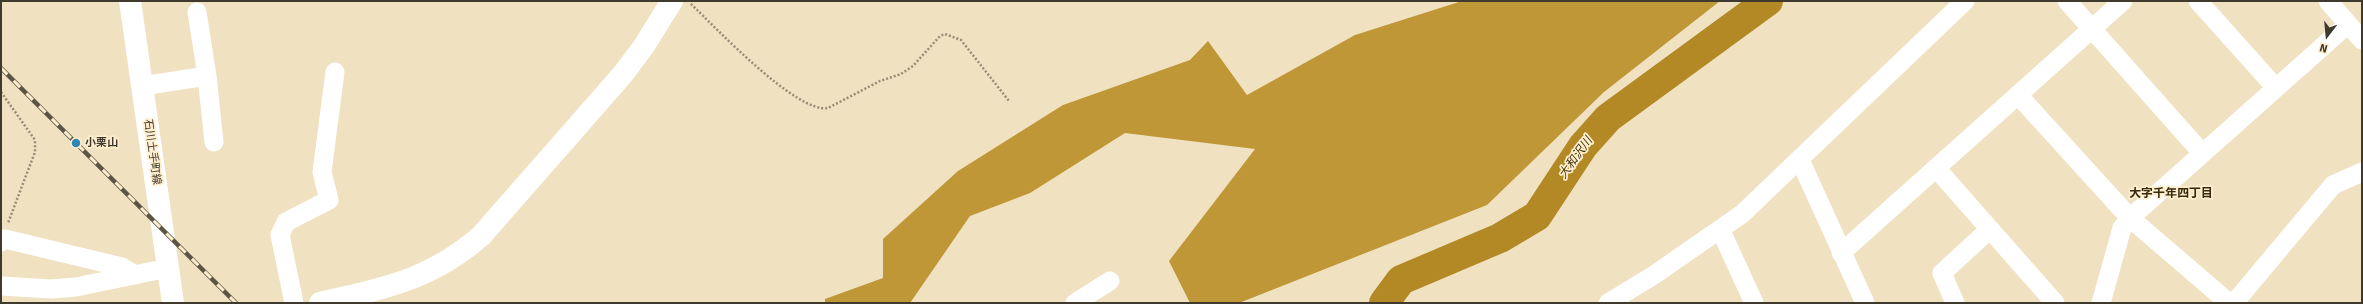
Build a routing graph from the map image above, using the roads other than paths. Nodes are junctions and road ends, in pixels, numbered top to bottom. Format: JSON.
{"nodes":[{"id":1,"x":130,"y":1,"type":"edge"},
{"id":2,"x":672,"y":1,"type":"edge"},
{"id":3,"x":1965,"y":1,"type":"edge"},
{"id":4,"x":2067,"y":1,"type":"edge"},
{"id":5,"x":2122,"y":1,"type":"edge"},
{"id":6,"x":2198,"y":1,"type":"edge"},
{"id":7,"x":2328,"y":1,"type":"edge"},
{"id":8,"x":197,"y":12,"type":"dead end"},
{"id":9,"x":2348,"y":24,"type":"junction"},
{"id":10,"x":2092,"y":29,"type":"junction"},
{"id":11,"x":2362,"y":40,"type":"edge"},
{"id":12,"x":335,"y":72,"type":"dead end"},
{"id":13,"x":207,"y":76,"type":"junction"},
{"id":14,"x":142,"y":86,"type":"junction"},
{"id":15,"x":2276,"y":88,"type":"junction"},
{"id":16,"x":2018,"y":94,"type":"junction"},
{"id":17,"x":214,"y":142,"type":"dead end"},
{"id":18,"x":2202,"y":153,"type":"junction"},
{"id":19,"x":1800,"y":160,"type":"junction"},
{"id":20,"x":1936,"y":168,"type":"junction"},
{"id":21,"x":2362,"y":172,"type":"edge"},
{"id":22,"x":2130,"y":218,"type":"junction"},
{"id":23,"x":1990,"y":229,"type":"junction"},
{"id":24,"x":1720,"y":231,"type":"junction"},
{"id":25,"x":3,"y":241,"type":"edge"},
{"id":26,"x":1841,"y":253,"type":"junction"},
{"id":27,"x":168,"y":268,"type":"junction"},
{"id":28,"x":135,"y":275,"type":"junction"},
{"id":29,"x":1110,"y":281,"type":"dead end"},
{"id":30,"x":1,"y":286,"type":"edge"},
{"id":31,"x":173,"y":303,"type":"edge"},
{"id":32,"x":294,"y":303,"type":"edge"},
{"id":33,"x":320,"y":303,"type":"edge"},
{"id":34,"x":1075,"y":303,"type":"edge"},
{"id":35,"x":1608,"y":303,"type":"edge"},
{"id":36,"x":1754,"y":303,"type":"edge"},
{"id":37,"x":1865,"y":303,"type":"edge"},
{"id":38,"x":1955,"y":303,"type":"edge"},
{"id":39,"x":2055,"y":303,"type":"edge"},
{"id":40,"x":2101,"y":303,"type":"edge"},
{"id":41,"x":2229,"y":303,"type":"edge"},
{"id":42,"x":2234,"y":303,"type":"edge"}],
"edges":[{"from":1,"to":14,"type":"street","name":"石川土手町線"},
{"from":2,"to":33,"type":"street"},
{"from":3,"to":19,"type":"street"},
{"from":4,"to":10,"type":"street"},
{"from":5,"to":10,"type":"street"},
{"from":6,"to":15,"type":"street"},
{"from":7,"to":9,"type":"street"},
{"from":8,"to":13,"type":"street"},
{"from":9,"to":11,"type":"street"},
{"from":9,"to":15,"type":"street"},
{"from":10,"to":16,"type":"street"},
{"from":10,"to":18,"type":"street"},
{"from":12,"to":32,"type":"street"},
{"from":13,"to":14,"type":"street"},
{"from":13,"to":17,"type":"street"},
{"from":14,"to":27,"type":"street","name":"石川土手町線"},
{"from":15,"to":18,"type":"street"},
{"from":16,"to":20,"type":"street"},
{"from":16,"to":22,"type":"street"},
{"from":18,"to":22,"type":"street"},
{"from":19,"to":24,"type":"street"},
{"from":19,"to":26,"type":"street"},
{"from":20,"to":23,"type":"street"},
{"from":20,"to":26,"type":"street"},
{"from":21,"to":42,"type":"street"},
{"from":22,"to":40,"type":"street"},
{"from":22,"to":41,"type":"street"},
{"from":23,"to":38,"type":"street"},
{"from":23,"to":39,"type":"street"},
{"from":24,"to":35,"type":"street"},
{"from":24,"to":36,"type":"street"},
{"from":25,"to":28,"type":"street"},
{"from":26,"to":37,"type":"street"},
{"from":27,"to":28,"type":"street"},
{"from":27,"to":31,"type":"street","name":"石川土手町線"},
{"from":28,"to":30,"type":"street"},
{"from":29,"to":34,"type":"street"}]}
